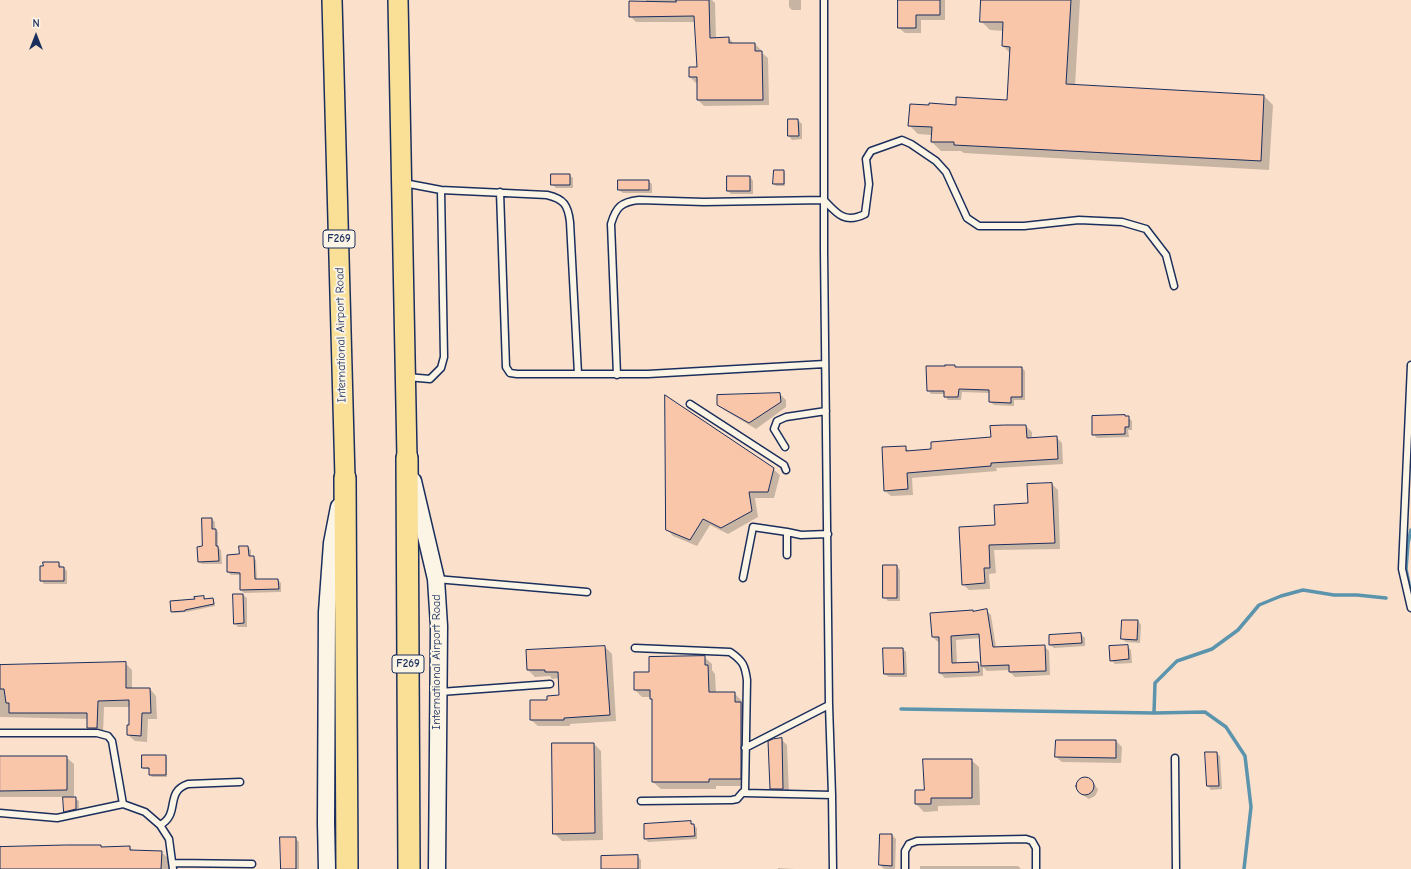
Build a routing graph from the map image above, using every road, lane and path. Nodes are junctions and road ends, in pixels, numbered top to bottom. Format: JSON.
{"nodes":[{"id":1,"x":332,"y":0,"type":"edge"},
{"id":2,"x":398,"y":0,"type":"edge"},
{"id":3,"x":824,"y":0,"type":"edge"},
{"id":4,"x":401,"y":183,"type":"junction"},
{"id":5,"x":441,"y":190,"type":"junction"},
{"id":6,"x":500,"y":192,"type":"junction"},
{"id":7,"x":824,"y":200,"type":"junction"},
{"id":8,"x":1174,"y":286,"type":"dead end"},
{"id":9,"x":826,"y":364,"type":"junction"},
{"id":10,"x":1411,"y":365,"type":"edge"},
{"id":11,"x":578,"y":374,"type":"junction"},
{"id":12,"x":618,"y":375,"type":"junction"},
{"id":13,"x":406,"y":377,"type":"junction"},
{"id":14,"x":690,"y":404,"type":"dead end"},
{"id":15,"x":826,"y":411,"type":"junction"},
{"id":16,"x":785,"y":447,"type":"dead end"},
{"id":17,"x":407,"y":458,"type":"junction"},
{"id":18,"x":786,"y":470,"type":"dead end"},
{"id":19,"x":345,"y":478,"type":"junction"},
{"id":20,"x":787,"y":532,"type":"junction"},
{"id":21,"x":828,"y":534,"type":"junction"},
{"id":22,"x":787,"y":555,"type":"dead end"},
{"id":23,"x":743,"y":578,"type":"dead end"},
{"id":24,"x":436,"y":579,"type":"junction"},
{"id":25,"x":587,"y":592,"type":"dead end"},
{"id":26,"x":1411,"y":608,"type":"edge"},
{"id":27,"x":635,"y":648,"type":"dead end"},
{"id":28,"x":550,"y":684,"type":"dead end"},
{"id":29,"x":438,"y":692,"type":"junction"},
{"id":30,"x":829,"y":705,"type":"junction"},
{"id":31,"x":0,"y":733,"type":"edge"},
{"id":32,"x":745,"y":748,"type":"junction"},
{"id":33,"x":1175,"y":758,"type":"dead end"},
{"id":34,"x":240,"y":782,"type":"dead end"},
{"id":35,"x":745,"y":793,"type":"junction"},
{"id":36,"x":832,"y":796,"type":"junction"},
{"id":37,"x":641,"y":801,"type":"dead end"},
{"id":38,"x":123,"y":804,"type":"junction"},
{"id":39,"x":0,"y":813,"type":"edge"},
{"id":40,"x":160,"y":825,"type":"junction"},
{"id":41,"x":252,"y":864,"type":"dead end"},
{"id":42,"x":173,"y":866,"type":"edge"},
{"id":43,"x":327,"y":869,"type":"edge"},
{"id":44,"x":347,"y":869,"type":"edge"},
{"id":45,"x":409,"y":869,"type":"edge"},
{"id":46,"x":437,"y":869,"type":"edge"},
{"id":47,"x":833,"y":869,"type":"edge"},
{"id":48,"x":905,"y":869,"type":"edge"},
{"id":49,"x":1036,"y":869,"type":"edge"},
{"id":50,"x":1176,"y":869,"type":"edge"}],
"edges":[{"from":1,"to":19,"type":"highway","name":"International Airport Road","number":"F269"},
{"from":2,"to":4,"type":"highway","name":"International Airport Road","number":"F269"},
{"from":3,"to":7,"type":"lane"},
{"from":4,"to":5,"type":"lane"},
{"from":4,"to":13,"type":"highway","name":"International Airport Road","number":"F269"},
{"from":5,"to":6,"type":"lane"},
{"from":5,"to":13,"type":"lane"},
{"from":6,"to":11,"type":"lane"},
{"from":6,"to":11,"type":"lane"},
{"from":7,"to":8,"type":"lane"},
{"from":7,"to":9,"type":"lane"},
{"from":7,"to":12,"type":"lane"},
{"from":9,"to":12,"type":"lane"},
{"from":9,"to":15,"type":"lane"},
{"from":10,"to":26,"type":"lane"},
{"from":11,"to":12,"type":"lane"},
{"from":13,"to":17,"type":"highway","name":"International Airport Road","number":"F269"},
{"from":14,"to":18,"type":"lane"},
{"from":15,"to":16,"type":"lane"},
{"from":15,"to":21,"type":"lane"},
{"from":17,"to":24,"type":"main road","name":"International Airport Road"},
{"from":17,"to":45,"type":"highway","name":"International Airport Road","number":"F269"},
{"from":19,"to":43,"type":"main road","name":"International Airport Road"},
{"from":19,"to":44,"type":"highway","name":"International Airport Road","number":"F269"},
{"from":20,"to":21,"type":"lane"},
{"from":20,"to":22,"type":"lane"},
{"from":20,"to":23,"type":"lane"},
{"from":21,"to":30,"type":"lane"},
{"from":24,"to":25,"type":"lane"},
{"from":24,"to":29,"type":"main road","name":"International Airport Road"},
{"from":27,"to":32,"type":"lane"},
{"from":28,"to":29,"type":"lane"},
{"from":29,"to":46,"type":"main road","name":"International Airport Road"},
{"from":30,"to":32,"type":"lane"},
{"from":30,"to":36,"type":"lane"},
{"from":31,"to":38,"type":"lane"},
{"from":32,"to":35,"type":"lane"},
{"from":33,"to":50,"type":"lane"},
{"from":34,"to":40,"type":"lane"},
{"from":35,"to":36,"type":"lane"},
{"from":35,"to":37,"type":"lane"},
{"from":36,"to":47,"type":"lane"},
{"from":38,"to":39,"type":"lane"},
{"from":38,"to":40,"type":"lane"},
{"from":40,"to":42,"type":"lane"},
{"from":41,"to":42,"type":"lane"},
{"from":48,"to":49,"type":"lane"}]}
